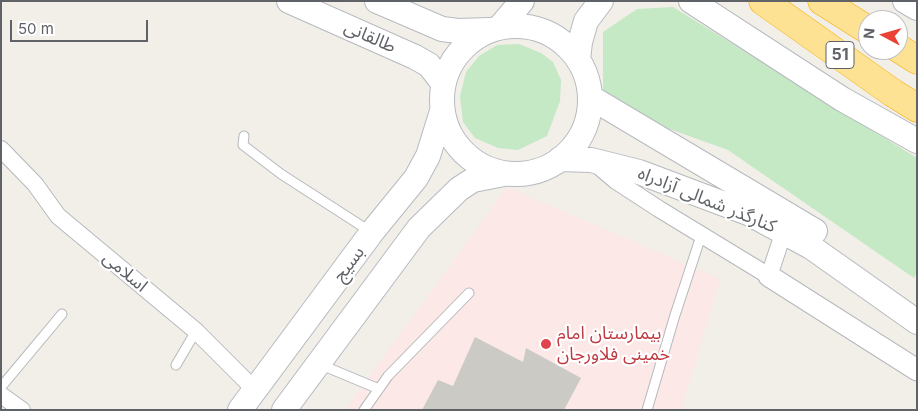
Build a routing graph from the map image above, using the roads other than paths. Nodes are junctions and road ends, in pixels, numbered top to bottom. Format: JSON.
{"nodes":[{"id":1,"x":289,"y":1,"type":"edge"},
{"id":2,"x":377,"y":1,"type":"edge"},
{"id":3,"x":522,"y":1,"type":"edge"},
{"id":4,"x":601,"y":1,"type":"edge"},
{"id":5,"x":691,"y":1,"type":"edge"},
{"id":6,"x":763,"y":1,"type":"edge"},
{"id":7,"x":822,"y":1,"type":"edge"},
{"id":8,"x":905,"y":1,"type":"edge"},
{"id":9,"x":917,"y":8,"type":"edge"},
{"id":10,"x":858,"y":24,"type":"edge"},
{"id":11,"x":495,"y":29,"type":"junction"},
{"id":12,"x":578,"y":60,"type":"junction"},
{"id":13,"x":443,"y":84,"type":"junction"},
{"id":14,"x":590,"y":97,"type":"junction"},
{"id":15,"x":917,"y":108,"type":"edge"},
{"id":16,"x":442,"y":111,"type":"junction"},
{"id":17,"x":244,"y":136,"type":"dead end"},
{"id":18,"x":917,"y":141,"type":"edge"},
{"id":19,"x":1,"y":149,"type":"edge"},
{"id":20,"x":560,"y":159,"type":"junction"},
{"id":21,"x":591,"y":160,"type":"junction"},
{"id":22,"x":505,"y":173,"type":"junction"},
{"id":23,"x":784,"y":231,"type":"junction"},
{"id":24,"x":372,"y":232,"type":"junction"},
{"id":25,"x":701,"y":236,"type":"junction"},
{"id":26,"x":768,"y":276,"type":"junction"},
{"id":27,"x":468,"y":293,"type":"dead end"},
{"id":28,"x":917,"y":302,"type":"edge"},
{"id":29,"x":62,"y":314,"type":"dead end"},
{"id":30,"x":917,"y":322,"type":"edge"},
{"id":31,"x":196,"y":330,"type":"junction"},
{"id":32,"x":319,"y":364,"type":"junction"},
{"id":33,"x":176,"y":365,"type":"dead end"},
{"id":34,"x":917,"y":370,"type":"edge"},
{"id":35,"x":1,"y":387,"type":"edge"},
{"id":36,"x":379,"y":389,"type":"junction"},
{"id":37,"x":255,"y":390,"type":"junction"},
{"id":38,"x":1,"y":395,"type":"edge"},
{"id":39,"x":22,"y":410,"type":"edge"},
{"id":40,"x":240,"y":410,"type":"edge"},
{"id":41,"x":284,"y":410,"type":"edge"},
{"id":42,"x":364,"y":410,"type":"edge"},
{"id":43,"x":647,"y":410,"type":"edge"}],
"edges":[{"from":1,"to":13,"type":"main road","name":"طالقانی"},
{"from":2,"to":11,"type":"main road","name":"طالقانی"},
{"from":3,"to":11,"type":"main road"},
{"from":4,"to":12,"type":"main road"},
{"from":5,"to":18,"type":"main road"},
{"from":6,"to":15,"type":"highway","number":"51"},
{"from":7,"to":10,"type":"highway","number":"51"},
{"from":8,"to":9,"type":"main road"},
{"from":11,"to":12,"type":"main road"},
{"from":11,"to":13,"type":"main road"},
{"from":12,"to":14,"type":"main road"},
{"from":13,"to":16,"type":"main road"},
{"from":14,"to":20,"type":"main road"},
{"from":14,"to":28,"type":"main road","name":"کنارگذر شمالی آزادراه"},
{"from":16,"to":22,"type":"main road"},
{"from":16,"to":24,"type":"main road","name":"بسیج"},
{"from":17,"to":24,"type":"lane"},
{"from":19,"to":31,"type":"street","name":"اسلامی"},
{"from":20,"to":21,"type":"main road","name":"کنارگذر شمالی آزادراه"},
{"from":20,"to":22,"type":"main road"},
{"from":21,"to":23,"type":"main road","name":"کنارگذر شمالی آزادراه"},
{"from":21,"to":25,"type":"street"},
{"from":22,"to":32,"type":"main road","name":"بسیج"},
{"from":23,"to":26,"type":"street"},
{"from":23,"to":30,"type":"main road","name":"کنارگذر شمالی آزادراه"},
{"from":24,"to":37,"type":"main road","name":"بسیج"},
{"from":25,"to":26,"type":"street"},
{"from":25,"to":43,"type":"lane"},
{"from":26,"to":34,"type":"street"},
{"from":27,"to":36,"type":"lane"},
{"from":29,"to":35,"type":"lane"},
{"from":31,"to":33,"type":"lane"},
{"from":31,"to":37,"type":"street","name":"اسلامی"},
{"from":32,"to":36,"type":"lane"},
{"from":32,"to":41,"type":"main road","name":"بسیج"},
{"from":36,"to":42,"type":"lane"},
{"from":37,"to":40,"type":"main road","name":"بسیج"},
{"from":38,"to":39,"type":"street"}]}
